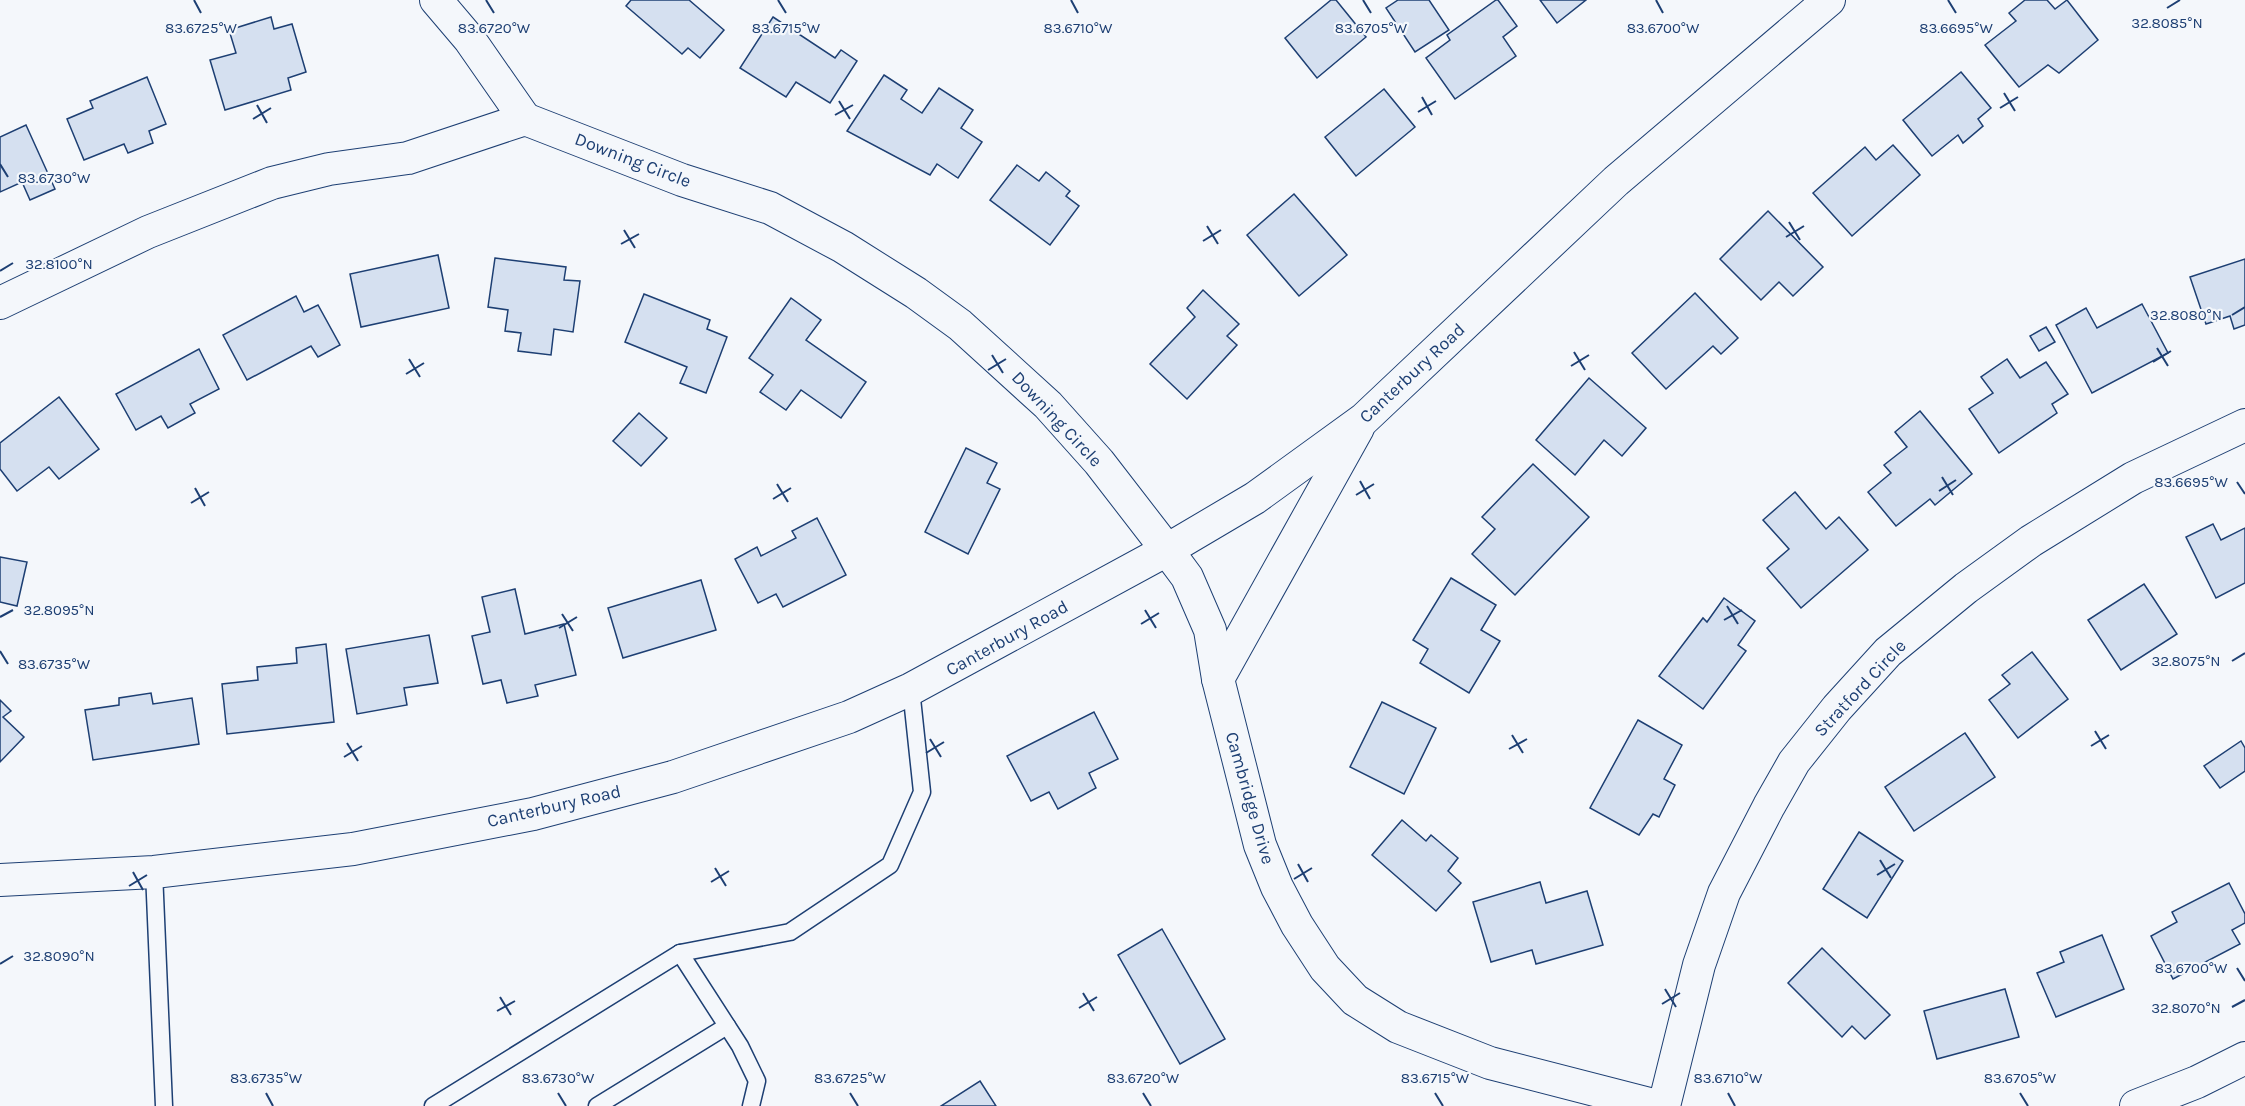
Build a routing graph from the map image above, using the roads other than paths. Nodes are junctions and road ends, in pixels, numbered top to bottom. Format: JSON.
{"nodes":[{"id":1,"x":436,"y":0,"type":"edge"},
{"id":2,"x":1829,"y":0,"type":"edge"},
{"id":3,"x":525,"y":119,"type":"junction"},
{"id":4,"x":0,"y":303,"type":"edge"},
{"id":5,"x":1364,"y":419,"type":"junction"},
{"id":6,"x":2245,"y":425,"type":"edge"},
{"id":7,"x":1167,"y":550,"type":"junction"},
{"id":8,"x":1218,"y":679,"type":"junction"},
{"id":9,"x":911,"y":690,"type":"junction"},
{"id":10,"x":154,"y":872,"type":"junction"},
{"id":11,"x":0,"y":880,"type":"edge"},
{"id":12,"x":680,"y":953,"type":"junction"},
{"id":13,"x":727,"y":1026,"type":"junction"},
{"id":14,"x":2245,"y":1058,"type":"edge"},
{"id":15,"x":164,"y":1106,"type":"edge"},
{"id":16,"x":433,"y":1106,"type":"edge"},
{"id":17,"x":597,"y":1106,"type":"edge"},
{"id":18,"x":751,"y":1106,"type":"edge"},
{"id":19,"x":1657,"y":1106,"type":"edge"},
{"id":20,"x":1664,"y":1106,"type":"edge"},
{"id":21,"x":2136,"y":1106,"type":"edge"}],
"edges":[{"from":1,"to":3,"type":"street"},
{"from":2,"to":5,"type":"street","name":"Canterbury Road"},
{"from":3,"to":4,"type":"street"},
{"from":3,"to":7,"type":"street","name":"Downing Circle"},
{"from":5,"to":7,"type":"street","name":"Canterbury Road"},
{"from":5,"to":8,"type":"street"},
{"from":6,"to":20,"type":"street","name":"Stratford Circle"},
{"from":7,"to":8,"type":"street","name":"Cambridge Drive"},
{"from":7,"to":9,"type":"street","name":"Canterbury Road"},
{"from":8,"to":19,"type":"street","name":"Cambridge Drive"},
{"from":9,"to":10,"type":"street","name":"Canterbury Road"},
{"from":9,"to":12,"type":"lane"},
{"from":10,"to":11,"type":"street","name":"Canterbury Road"},
{"from":10,"to":15,"type":"lane"},
{"from":12,"to":13,"type":"lane"},
{"from":12,"to":16,"type":"lane"},
{"from":13,"to":17,"type":"lane"},
{"from":13,"to":18,"type":"lane"},
{"from":14,"to":21,"type":"street"}]}
